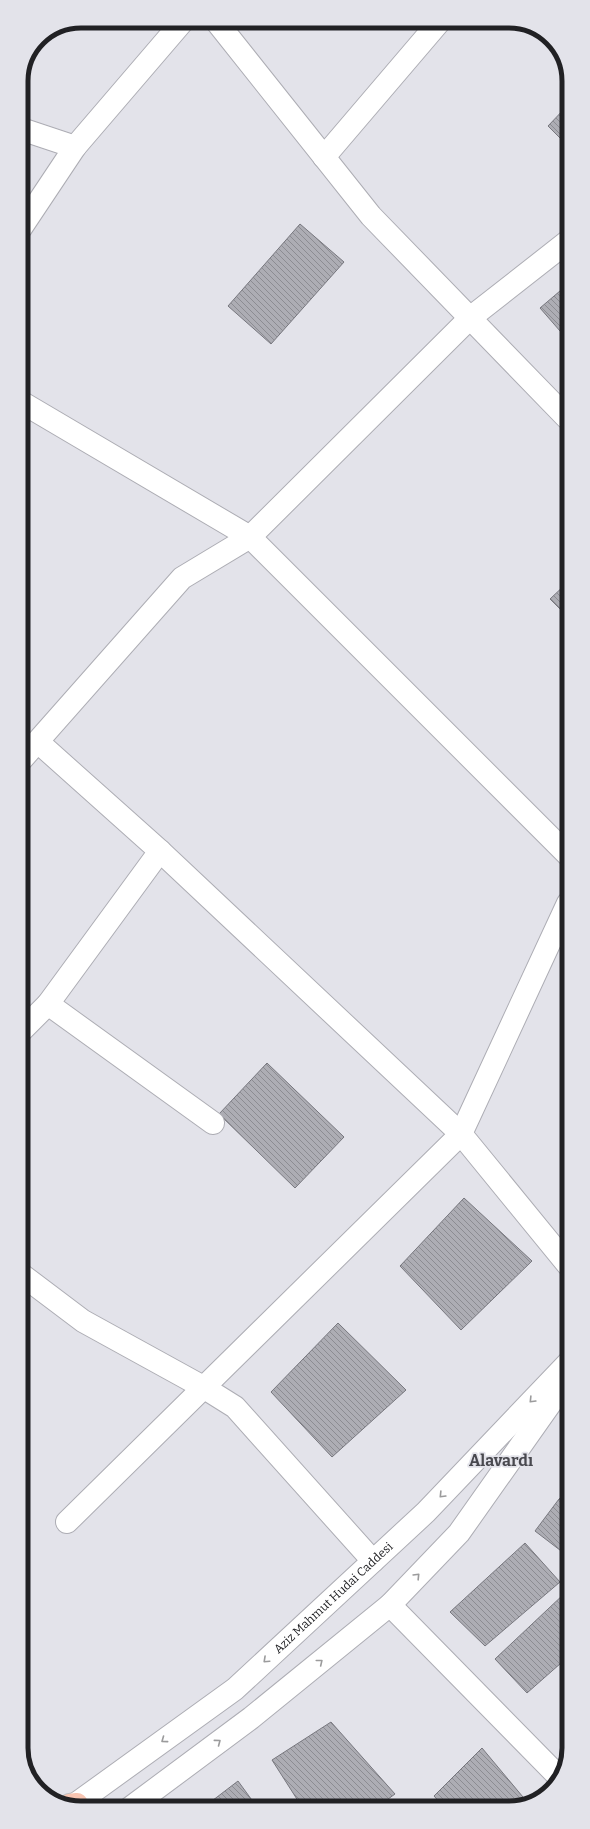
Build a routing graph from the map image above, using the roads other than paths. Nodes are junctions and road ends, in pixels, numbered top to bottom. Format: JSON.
{"nodes":[{"id":1,"x":177,"y":28,"type":"edge"},
{"id":2,"x":222,"y":28,"type":"edge"},
{"id":3,"x":434,"y":28,"type":"edge"},
{"id":4,"x":28,"y":131,"type":"edge"},
{"id":5,"x":75,"y":147,"type":"junction"},
{"id":6,"x":324,"y":157,"type":"junction"},
{"id":7,"x":28,"y":218,"type":"edge"},
{"id":8,"x":562,"y":246,"type":"edge"},
{"id":9,"x":470,"y":318,"type":"junction"},
{"id":10,"x":28,"y":406,"type":"edge"},
{"id":11,"x":562,"y":413,"type":"edge"},
{"id":12,"x":250,"y":537,"type":"junction"},
{"id":13,"x":38,"y":742,"type":"junction"},
{"id":14,"x":28,"y":753,"type":"edge"},
{"id":15,"x":562,"y":849,"type":"edge"},
{"id":16,"x":160,"y":851,"type":"junction"},
{"id":17,"x":562,"y":916,"type":"edge"},
{"id":18,"x":48,"y":1004,"type":"junction"},
{"id":19,"x":28,"y":1024,"type":"edge"},
{"id":20,"x":213,"y":1124,"type":"dead end"},
{"id":21,"x":461,"y":1134,"type":"junction"},
{"id":22,"x":562,"y":1258,"type":"edge"},
{"id":23,"x":28,"y":1280,"type":"edge"},
{"id":24,"x":562,"y":1368,"type":"edge"},
{"id":25,"x":203,"y":1388,"type":"junction"},
{"id":26,"x":562,"y":1388,"type":"edge"},
{"id":27,"x":66,"y":1522,"type":"dead end"},
{"id":28,"x":373,"y":1561,"type":"junction"},
{"id":29,"x":390,"y":1605,"type":"junction"},
{"id":30,"x":556,"y":1770,"type":"edge"},
{"id":31,"x":79,"y":1801,"type":"edge"},
{"id":32,"x":139,"y":1801,"type":"edge"}],
"edges":[{"from":1,"to":5,"type":"street"},
{"from":2,"to":6,"type":"street"},
{"from":3,"to":6,"type":"street"},
{"from":4,"to":5,"type":"street"},
{"from":5,"to":7,"type":"street"},
{"from":6,"to":9,"type":"street"},
{"from":8,"to":9,"type":"street"},
{"from":9,"to":11,"type":"street"},
{"from":9,"to":12,"type":"street"},
{"from":10,"to":12,"type":"street"},
{"from":12,"to":13,"type":"street"},
{"from":12,"to":15,"type":"street"},
{"from":13,"to":14,"type":"street"},
{"from":13,"to":16,"type":"street"},
{"from":16,"to":18,"type":"street"},
{"from":16,"to":21,"type":"street"},
{"from":17,"to":21,"type":"street"},
{"from":18,"to":19,"type":"street"},
{"from":18,"to":20,"type":"street"},
{"from":21,"to":22,"type":"street"},
{"from":21,"to":25,"type":"street"},
{"from":23,"to":25,"type":"street"},
{"from":24,"to":28,"type":"street","name":"Aziz Mahmut Hudai Caddesi","one_way":true},
{"from":25,"to":27,"type":"street"},
{"from":25,"to":28,"type":"street"},
{"from":29,"to":26,"type":"street","one_way":true},
{"from":28,"to":31,"type":"street","name":"Aziz Mahmut Hudai Caddesi","one_way":true},
{"from":29,"to":30,"type":"street"},
{"from":32,"to":29,"type":"street","one_way":true}]}
